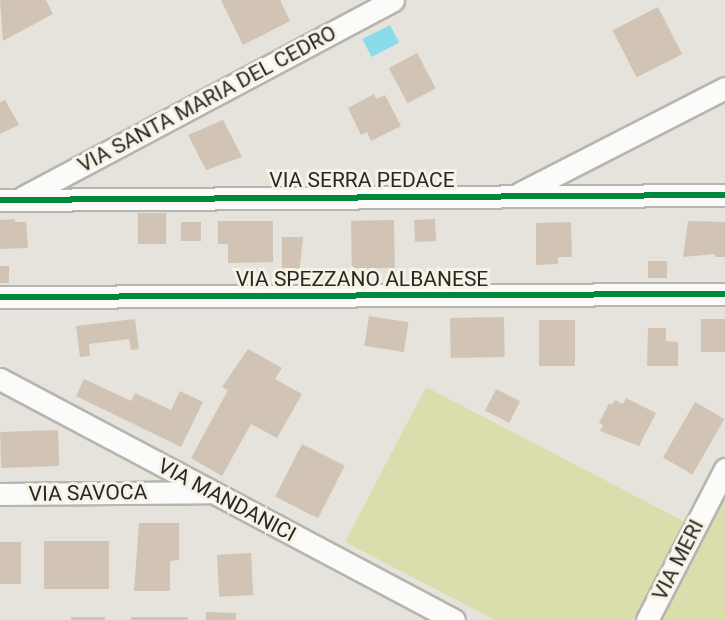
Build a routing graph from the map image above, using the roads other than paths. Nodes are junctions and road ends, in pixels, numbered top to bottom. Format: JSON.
{"nodes":[{"id":1,"x":393,"y":0,"type":"edge"},
{"id":2,"x":725,"y":88,"type":"edge"},
{"id":3,"x":516,"y":195,"type":"junction"},
{"id":4,"x":725,"y":195,"type":"edge"},
{"id":5,"x":10,"y":200,"type":"edge"},
{"id":6,"x":725,"y":294,"type":"edge"},
{"id":7,"x":0,"y":297,"type":"edge"},
{"id":8,"x":0,"y":379,"type":"edge"},
{"id":9,"x":725,"y":469,"type":"edge"},
{"id":10,"x":212,"y":492,"type":"junction"},
{"id":11,"x":0,"y":494,"type":"edge"},
{"id":12,"x":454,"y":620,"type":"edge"},
{"id":13,"x":647,"y":620,"type":"edge"}],
"edges":[{"from":1,"to":5,"type":"street","name":"VIA SANTA MARIA DEL CEDRO"},
{"from":2,"to":3,"type":"street"},
{"from":3,"to":4,"type":"street","name":"VIA SERRA PEDACE"},
{"from":3,"to":5,"type":"street","name":"VIA SERRA PEDACE"},
{"from":6,"to":7,"type":"street","name":"VIA SPEZZANO ALBANESE"},
{"from":8,"to":10,"type":"street","name":"VIA MANDANICI"},
{"from":9,"to":13,"type":"street","name":"VIA MERI"},
{"from":10,"to":11,"type":"street","name":"VIA SAVOCA"},
{"from":10,"to":12,"type":"street","name":"VIA MANDANICI"}]}
